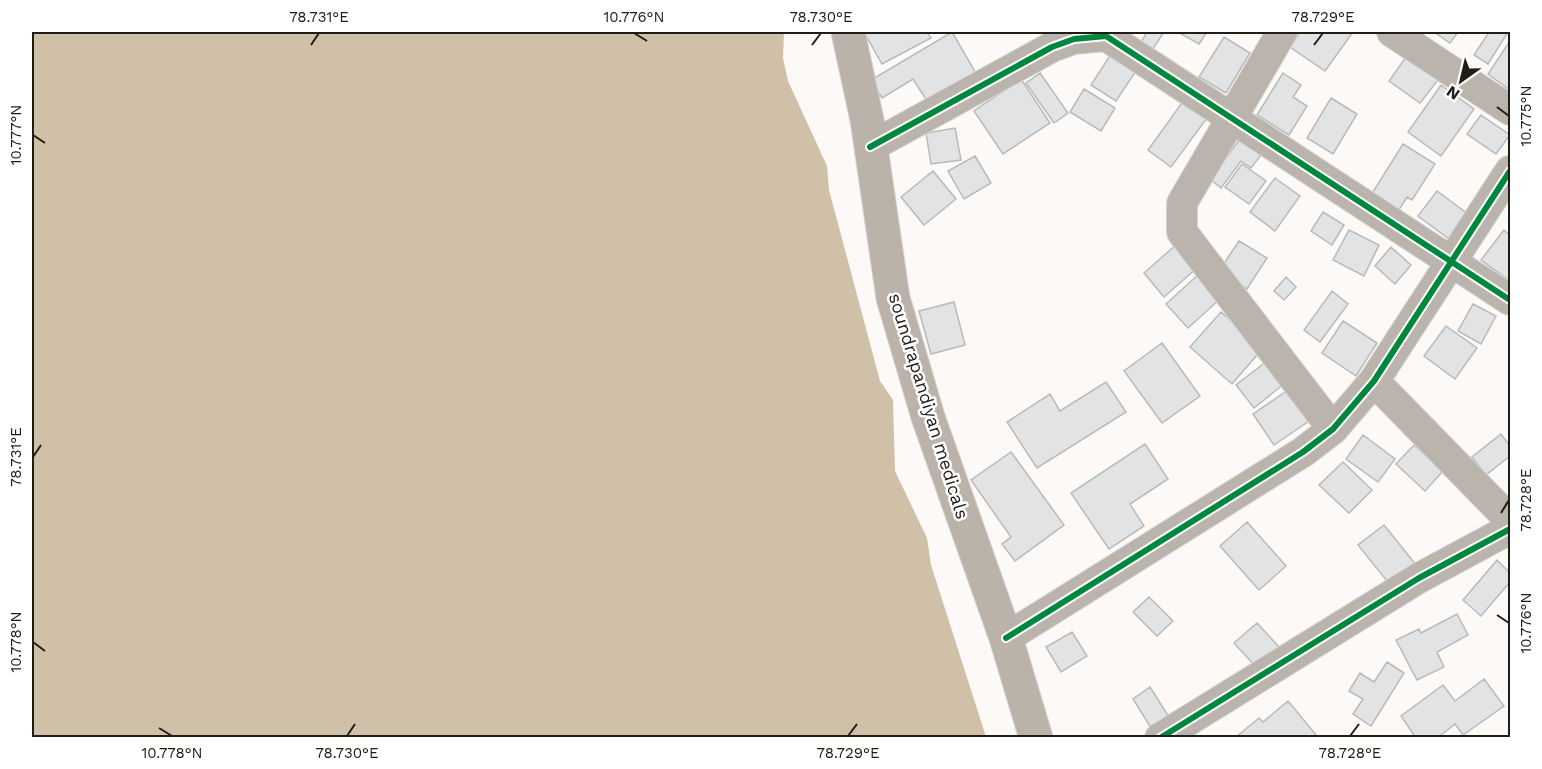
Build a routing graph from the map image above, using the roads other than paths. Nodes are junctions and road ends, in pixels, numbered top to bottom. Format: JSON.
{"nodes":[{"id":1,"x":848,"y":32,"type":"edge"},
{"id":2,"x":1282,"y":32,"type":"edge"},
{"id":3,"x":1392,"y":32,"type":"edge"},
{"id":4,"x":1510,"y":110,"type":"edge"},
{"id":5,"x":1232,"y":119,"type":"junction"},
{"id":6,"x":870,"y":147,"type":"junction"},
{"id":7,"x":1510,"y":171,"type":"edge"},
{"id":8,"x":1453,"y":261,"type":"junction"},
{"id":9,"x":1510,"y":300,"type":"edge"},
{"id":10,"x":1374,"y":381,"type":"junction"},
{"id":11,"x":1333,"y":429,"type":"junction"},
{"id":12,"x":1510,"y":520,"type":"edge"},
{"id":13,"x":1510,"y":529,"type":"edge"},
{"id":14,"x":1006,"y":638,"type":"junction"},
{"id":15,"x":1036,"y":738,"type":"edge"},
{"id":16,"x":1160,"y":738,"type":"edge"}],
"edges":[{"from":1,"to":6,"type":"main road","name":"soundrapandiyan medicals"},
{"from":2,"to":5,"type":"street"},
{"from":3,"to":4,"type":"street"},
{"from":5,"to":6,"type":"street"},
{"from":5,"to":8,"type":"street"},
{"from":5,"to":11,"type":"street"},
{"from":6,"to":14,"type":"main road","name":"soundrapandiyan medicals"},
{"from":7,"to":8,"type":"street"},
{"from":8,"to":9,"type":"street"},
{"from":8,"to":10,"type":"street"},
{"from":10,"to":11,"type":"street"},
{"from":10,"to":12,"type":"street"},
{"from":11,"to":14,"type":"street"},
{"from":13,"to":16,"type":"street"},
{"from":14,"to":15,"type":"main road","name":"soundrapandiyan medicals"}]}
